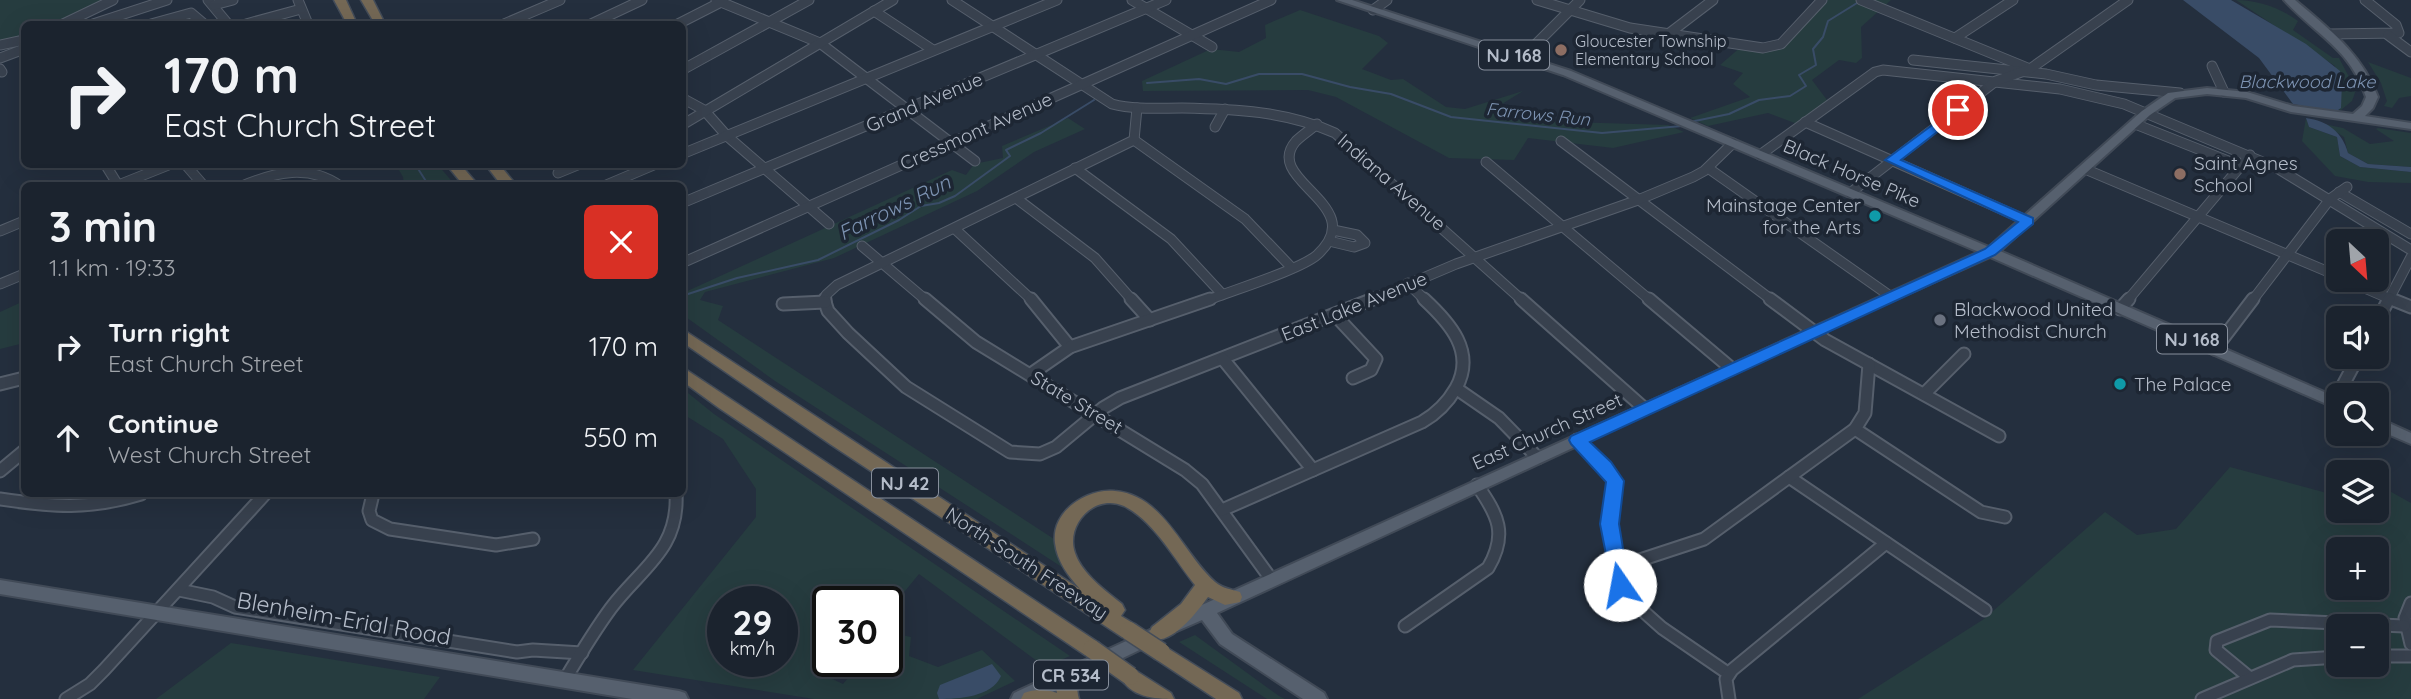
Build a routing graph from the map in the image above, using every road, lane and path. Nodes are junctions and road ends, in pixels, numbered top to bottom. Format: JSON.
{"nodes":[{"id":1,"x":113,"y":0,"type":"edge"},
{"id":2,"x":167,"y":0,"type":"edge"},
{"id":3,"x":233,"y":0,"type":"edge"},
{"id":4,"x":298,"y":0,"type":"edge"},
{"id":5,"x":340,"y":0,"type":"edge"},
{"id":6,"x":367,"y":0,"type":"edge"},
{"id":7,"x":560,"y":0,"type":"edge"},
{"id":8,"x":642,"y":0,"type":"edge"},
{"id":9,"x":809,"y":0,"type":"edge"},
{"id":10,"x":893,"y":0,"type":"edge"},
{"id":11,"x":952,"y":0,"type":"edge"},
{"id":12,"x":1058,"y":0,"type":"edge"},
{"id":13,"x":1132,"y":0,"type":"edge"},
{"id":14,"x":1166,"y":0,"type":"edge"},
{"id":15,"x":1271,"y":0,"type":"edge"},
{"id":16,"x":1342,"y":0,"type":"edge"},
{"id":17,"x":1387,"y":0,"type":"edge"},
{"id":18,"x":1537,"y":0,"type":"edge"},
{"id":19,"x":1580,"y":0,"type":"edge"},
{"id":20,"x":1713,"y":0,"type":"edge"},
{"id":21,"x":1822,"y":0,"type":"edge"},
{"id":22,"x":1861,"y":0,"type":"edge"},
{"id":23,"x":2013,"y":0,"type":"edge"},
{"id":24,"x":2128,"y":0,"type":"edge"},
{"id":25,"x":2289,"y":0,"type":"edge"},
{"id":26,"x":2365,"y":0,"type":"edge"},
{"id":27,"x":721,"y":1,"type":"edge"},
{"id":28,"x":1045,"y":2,"type":"edge"},
{"id":29,"x":1896,"y":2,"type":"dead end"},
{"id":30,"x":211,"y":3,"type":"edge"},
{"id":31,"x":1146,"y":8,"type":"junction"},
{"id":32,"x":301,"y":9,"type":"junction"},
{"id":33,"x":1373,"y":10,"type":"junction"},
{"id":34,"x":1887,"y":10,"type":"junction"},
{"id":35,"x":874,"y":11,"type":"junction"},
{"id":36,"x":1569,"y":11,"type":"junction"},
{"id":37,"x":118,"y":16,"type":"junction"},
{"id":38,"x":69,"y":21,"type":"edge"},
{"id":39,"x":102,"y":21,"type":"edge"},
{"id":40,"x":121,"y":21,"type":"edge"},
{"id":41,"x":162,"y":21,"type":"edge"},
{"id":42,"x":200,"y":21,"type":"edge"},
{"id":43,"x":226,"y":21,"type":"edge"},
{"id":44,"x":258,"y":21,"type":"edge"},
{"id":45,"x":307,"y":21,"type":"edge"},
{"id":46,"x":350,"y":21,"type":"edge"},
{"id":47,"x":378,"y":21,"type":"edge"},
{"id":48,"x":511,"y":21,"type":"edge"},
{"id":49,"x":597,"y":21,"type":"edge"},
{"id":50,"x":684,"y":21,"type":"edge"},
{"id":51,"x":769,"y":22,"type":"junction"},
{"id":52,"x":992,"y":26,"type":"junction"},
{"id":53,"x":2329,"y":34,"type":"junction"},
{"id":54,"x":1667,"y":35,"type":"junction"},
{"id":55,"x":2388,"y":35,"type":"junction"},
{"id":56,"x":1193,"y":36,"type":"junction"},
{"id":57,"x":1955,"y":38,"type":"junction"},
{"id":58,"x":21,"y":41,"type":"edge"},
{"id":59,"x":820,"y":43,"type":"junction"},
{"id":60,"x":0,"y":45,"type":"edge"},
{"id":61,"x":1212,"y":47,"type":"dead end"},
{"id":62,"x":21,"y":50,"type":"edge"},
{"id":63,"x":933,"y":50,"type":"junction"},
{"id":64,"x":2411,"y":52,"type":"edge"},
{"id":65,"x":1035,"y":55,"type":"junction"},
{"id":66,"x":0,"y":58,"type":"edge"},
{"id":67,"x":1522,"y":58,"type":"junction"},
{"id":68,"x":1913,"y":60,"type":"dead end"},
{"id":69,"x":2211,"y":66,"type":"dead end"},
{"id":70,"x":686,"y":68,"type":"edge"},
{"id":71,"x":2030,"y":69,"type":"junction"},
{"id":72,"x":2019,"y":71,"type":"junction"},
{"id":73,"x":2046,"y":74,"type":"junction"},
{"id":74,"x":866,"y":77,"type":"junction"},
{"id":75,"x":1996,"y":81,"type":"junction"},
{"id":76,"x":1080,"y":85,"type":"junction"},
{"id":77,"x":2224,"y":92,"type":"junction"},
{"id":78,"x":2180,"y":93,"type":"junction"},
{"id":79,"x":686,"y":100,"type":"edge"},
{"id":80,"x":1137,"y":108,"type":"junction"},
{"id":81,"x":906,"y":109,"type":"junction"},
{"id":82,"x":1225,"y":109,"type":"junction"},
{"id":83,"x":704,"y":110,"type":"junction"},
{"id":84,"x":2146,"y":113,"type":"junction"},
{"id":85,"x":2356,"y":118,"type":"junction"},
{"id":86,"x":1805,"y":122,"type":"junction"},
{"id":87,"x":686,"y":123,"type":"edge"},
{"id":88,"x":1317,"y":124,"type":"junction"},
{"id":89,"x":2135,"y":124,"type":"junction"},
{"id":90,"x":2411,"y":126,"type":"edge"},
{"id":91,"x":1215,"y":127,"type":"dead end"},
{"id":92,"x":727,"y":136,"type":"junction"},
{"id":93,"x":1134,"y":140,"type":"junction"},
{"id":94,"x":1561,"y":141,"type":"dead end"},
{"id":95,"x":950,"y":142,"type":"junction"},
{"id":96,"x":1733,"y":144,"type":"junction"},
{"id":97,"x":686,"y":152,"type":"edge"},
{"id":98,"x":1760,"y":155,"type":"junction"},
{"id":99,"x":2250,"y":155,"type":"junction"},
{"id":100,"x":1891,"y":160,"type":"junction"},
{"id":101,"x":975,"y":161,"type":"dead end"},
{"id":102,"x":1486,"y":162,"type":"dead end"},
{"id":103,"x":2241,"y":166,"type":"junction"},
{"id":104,"x":161,"y":168,"type":"edge"},
{"id":105,"x":188,"y":168,"type":"edge"},
{"id":106,"x":294,"y":168,"type":"edge"},
{"id":107,"x":456,"y":168,"type":"edge"},
{"id":108,"x":494,"y":168,"type":"edge"},
{"id":109,"x":570,"y":168,"type":"edge"},
{"id":110,"x":647,"y":168,"type":"edge"},
{"id":111,"x":1075,"y":168,"type":"junction"},
{"id":112,"x":1707,"y":168,"type":"junction"},
{"id":113,"x":765,"y":169,"type":"junction"},
{"id":114,"x":2085,"y":169,"type":"junction"},
{"id":115,"x":558,"y":173,"type":"dead end"},
{"id":116,"x":125,"y":182,"type":"edge"},
{"id":117,"x":201,"y":182,"type":"edge"},
{"id":118,"x":254,"y":182,"type":"edge"},
{"id":119,"x":333,"y":182,"type":"edge"},
{"id":120,"x":468,"y":182,"type":"edge"},
{"id":121,"x":507,"y":182,"type":"edge"},
{"id":122,"x":613,"y":182,"type":"edge"},
{"id":123,"x":2338,"y":192,"type":"junction"},
{"id":124,"x":1850,"y":193,"type":"junction"},
{"id":125,"x":1016,"y":198,"type":"junction"},
{"id":126,"x":1638,"y":200,"type":"junction"},
{"id":127,"x":686,"y":201,"type":"edge"},
{"id":128,"x":807,"y":206,"type":"junction"},
{"id":129,"x":2198,"y":217,"type":"junction"},
{"id":130,"x":2028,"y":221,"type":"junction"},
{"id":131,"x":21,"y":222,"type":"edge"},
{"id":132,"x":829,"y":223,"type":"dead end"},
{"id":133,"x":1561,"y":227,"type":"junction"},
{"id":134,"x":955,"y":229,"type":"junction"},
{"id":135,"x":1333,"y":230,"type":"junction"},
{"id":136,"x":0,"y":231,"type":"edge"},
{"id":137,"x":2411,"y":234,"type":"edge"},
{"id":138,"x":1329,"y":241,"type":"junction"},
{"id":139,"x":862,"y":246,"type":"dead end"},
{"id":140,"x":2411,"y":250,"type":"edge"},
{"id":141,"x":1990,"y":252,"type":"junction"},
{"id":142,"x":2287,"y":255,"type":"junction"},
{"id":143,"x":1476,"y":257,"type":"junction"},
{"id":144,"x":2411,"y":257,"type":"edge"},
{"id":145,"x":686,"y":261,"type":"edge"},
{"id":146,"x":882,"y":264,"type":"junction"},
{"id":147,"x":1292,"y":268,"type":"junction"},
{"id":148,"x":2326,"y":271,"type":"edge"},
{"id":149,"x":21,"y":275,"type":"edge"},
{"id":150,"x":1408,"y":283,"type":"junction"},
{"id":151,"x":0,"y":284,"type":"edge"},
{"id":152,"x":2375,"y":292,"type":"edge"},
{"id":153,"x":1222,"y":294,"type":"junction"},
{"id":154,"x":1890,"y":296,"type":"junction"},
{"id":155,"x":2390,"y":298,"type":"junction"},
{"id":156,"x":825,"y":302,"type":"junction"},
{"id":157,"x":783,"y":304,"type":"dead end"},
{"id":158,"x":2386,"y":306,"type":"edge"},
{"id":159,"x":2411,"y":307,"type":"edge"},
{"id":160,"x":2120,"y":309,"type":"junction"},
{"id":161,"x":1335,"y":315,"type":"junction"},
{"id":162,"x":1150,"y":320,"type":"junction"},
{"id":163,"x":1813,"y":331,"type":"junction"},
{"id":164,"x":686,"y":337,"type":"edge"},
{"id":165,"x":1070,"y":347,"type":"junction"},
{"id":166,"x":2215,"y":349,"type":"junction"},
{"id":167,"x":1964,"y":354,"type":"dead end"},
{"id":168,"x":1223,"y":359,"type":"junction"},
{"id":169,"x":1869,"y":365,"type":"junction"},
{"id":170,"x":1732,"y":369,"type":"junction"},
{"id":171,"x":1031,"y":374,"type":"junction"},
{"id":172,"x":686,"y":375,"type":"edge"},
{"id":173,"x":1353,"y":378,"type":"dead end"},
{"id":174,"x":21,"y":379,"type":"edge"},
{"id":175,"x":0,"y":384,"type":"edge"},
{"id":176,"x":1457,"y":389,"type":"junction"},
{"id":177,"x":1924,"y":394,"type":"junction"},
{"id":178,"x":2326,"y":399,"type":"edge"},
{"id":179,"x":1645,"y":409,"type":"junction"},
{"id":180,"x":1097,"y":414,"type":"junction"},
{"id":181,"x":2389,"y":428,"type":"edge"},
{"id":182,"x":1856,"y":429,"type":"junction"},
{"id":183,"x":1999,"y":436,"type":"dead end"},
{"id":184,"x":2411,"y":439,"type":"edge"},
{"id":185,"x":1577,"y":440,"type":"junction"},
{"id":186,"x":21,"y":454,"type":"edge"},
{"id":187,"x":1538,"y":458,"type":"junction"},
{"id":188,"x":0,"y":471,"type":"edge"},
{"id":189,"x":1312,"y":471,"type":"junction"},
{"id":190,"x":1789,"y":477,"type":"junction"},
{"id":191,"x":1477,"y":485,"type":"junction"},
{"id":192,"x":132,"y":497,"type":"edge"},
{"id":193,"x":262,"y":497,"type":"edge"},
{"id":194,"x":372,"y":497,"type":"edge"},
{"id":195,"x":676,"y":497,"type":"edge"},
{"id":196,"x":0,"y":499,"type":"edge"},
{"id":197,"x":1222,"y":510,"type":"junction"},
{"id":198,"x":2005,"y":517,"type":"dead end"},
{"id":199,"x":533,"y":539,"type":"dead end"},
{"id":200,"x":1886,"y":543,"type":"junction"},
{"id":201,"x":1614,"y":562,"type":"junction"},
{"id":202,"x":1272,"y":579,"type":"junction"},
{"id":203,"x":1199,"y":583,"type":"junction"},
{"id":204,"x":0,"y":587,"type":"edge"},
{"id":205,"x":179,"y":590,"type":"junction"},
{"id":206,"x":1233,"y":597,"type":"junction"},
{"id":207,"x":2411,"y":603,"type":"edge"},
{"id":208,"x":1984,"y":610,"type":"dead end"},
{"id":209,"x":1205,"y":611,"type":"junction"},
{"id":210,"x":157,"y":614,"type":"junction"},
{"id":211,"x":1405,"y":626,"type":"dead end"},
{"id":212,"x":2404,"y":626,"type":"junction"},
{"id":213,"x":1133,"y":629,"type":"junction"},
{"id":214,"x":2411,"y":643,"type":"edge"},
{"id":215,"x":1162,"y":644,"type":"junction"},
{"id":216,"x":582,"y":653,"type":"junction"},
{"id":217,"x":2389,"y":656,"type":"edge"},
{"id":218,"x":2411,"y":656,"type":"edge"},
{"id":219,"x":2326,"y":658,"type":"edge"},
{"id":220,"x":1729,"y":674,"type":"junction"},
{"id":221,"x":1067,"y":677,"type":"junction"},
{"id":222,"x":2250,"y":678,"type":"junction"},
{"id":223,"x":564,"y":681,"type":"junction"},
{"id":224,"x":66,"y":699,"type":"edge"},
{"id":225,"x":679,"y":699,"type":"edge"},
{"id":226,"x":1020,"y":699,"type":"edge"},
{"id":227,"x":1031,"y":699,"type":"edge"},
{"id":228,"x":1050,"y":699,"type":"edge"},
{"id":229,"x":1069,"y":699,"type":"edge"},
{"id":230,"x":1164,"y":699,"type":"edge"},
{"id":231,"x":1232,"y":699,"type":"edge"},
{"id":232,"x":1318,"y":699,"type":"edge"},
{"id":233,"x":1728,"y":699,"type":"edge"},
{"id":234,"x":2202,"y":699,"type":"edge"}],
"edges":[{"from":1,"to":38,"type":"street"},
{"from":2,"to":37,"type":"street"},
{"from":3,"to":30,"type":"street"},
{"from":4,"to":32,"type":"street"},
{"from":5,"to":46,"type":"highway"},
{"from":6,"to":47,"type":"highway"},
{"from":7,"to":48,"type":"street"},
{"from":8,"to":49,"type":"street"},
{"from":9,"to":51,"type":"street"},
{"from":10,"to":35,"type":"street"},
{"from":11,"to":52,"type":"street","name":"Indiana Avenue"},
{"from":12,"to":28,"type":"street"},
{"from":13,"to":31,"type":"street"},
{"from":14,"to":31,"type":"street","name":"Grand Avenue"},
{"from":15,"to":56,"type":"street","name":"Cressmont Avenue"},
{"from":16,"to":33,"type":"main road","name":"Black Horse Pike","number":"NJ 168"},
{"from":17,"to":33,"type":"street"},
{"from":18,"to":36,"type":"street"},
{"from":19,"to":36,"type":"street"},
{"from":20,"to":54,"type":"street"},
{"from":21,"to":54,"type":"street"},
{"from":22,"to":34,"type":"street"},
{"from":23,"to":57,"type":"street"},
{"from":24,"to":71,"type":"street"},
{"from":25,"to":53,"type":"main road"},
{"from":26,"to":55,"type":"street"},
{"from":27,"to":50,"type":"street"},
{"from":27,"to":51,"type":"street"},
{"from":28,"to":52,"type":"street"},
{"from":29,"to":34,"type":"street"},
{"from":30,"to":43,"type":"street"},
{"from":31,"to":56,"type":"street"},
{"from":31,"to":65,"type":"street","name":"Grand Avenue"},
{"from":32,"to":44,"type":"street"},
{"from":32,"to":45,"type":"street"},
{"from":33,"to":67,"type":"main road","name":"Black Horse Pike","number":"NJ 168"},
{"from":34,"to":57,"type":"street"},
{"from":35,"to":59,"type":"street"},
{"from":35,"to":63,"type":"street"},
{"from":36,"to":54,"type":"street"},
{"from":36,"to":67,"type":"street"},
{"from":37,"to":39,"type":"street"},
{"from":37,"to":40,"type":"street"},
{"from":41,"to":42,"type":"street"},
{"from":51,"to":59,"type":"street"},
{"from":51,"to":70,"type":"street"},
{"from":52,"to":63,"type":"street"},
{"from":52,"to":65,"type":"street","name":"Indiana Avenue"},
{"from":53,"to":55,"type":"street"},
{"from":53,"to":85,"type":"main road"},
{"from":55,"to":64,"type":"street"},
{"from":56,"to":61,"type":"street"},
{"from":56,"to":76,"type":"street","name":"Cressmont Avenue"},
{"from":57,"to":71,"type":"street"},
{"from":58,"to":60,"type":"street"},
{"from":59,"to":74,"type":"street"},
{"from":59,"to":83,"type":"street"},
{"from":62,"to":66,"type":"street"},
{"from":63,"to":74,"type":"street"},
{"from":65,"to":76,"type":"street","name":"Indiana Avenue"},
{"from":65,"to":81,"type":"street","name":"Grand Avenue"},
{"from":67,"to":96,"type":"main road","name":"Black Horse Pike","number":"NJ 168"},
{"from":68,"to":72,"type":"street"},
{"from":69,"to":77,"type":"street"},
{"from":71,"to":72,"type":"street"},
{"from":71,"to":73,"type":"street"},
{"from":72,"to":73,"type":"street"},
{"from":72,"to":75,"type":"street"},
{"from":73,"to":78,"type":"street"},
{"from":74,"to":81,"type":"street"},
{"from":74,"to":92,"type":"street"},
{"from":75,"to":84,"type":"street"},
{"from":75,"to":86,"type":"street"},
{"from":75,"to":100,"type":"street"},
{"from":76,"to":80,"type":"street","name":"Indiana Avenue"},
{"from":76,"to":95,"type":"street","name":"Cressmont Avenue"},
{"from":77,"to":78,"type":"main road","number":"CR 534"},
{"from":77,"to":85,"type":"main road","number":"CR 534"},
{"from":78,"to":84,"type":"main road","number":"CR 534"},
{"from":79,"to":83,"type":"street"},
{"from":80,"to":82,"type":"street","name":"Indiana Avenue"},
{"from":80,"to":93,"type":"street"},
{"from":81,"to":95,"type":"street"},
{"from":81,"to":113,"type":"street","name":"Grand Avenue"},
{"from":82,"to":88,"type":"street","name":"Indiana Avenue"},
{"from":82,"to":91,"type":"street"},
{"from":83,"to":87,"type":"street"},
{"from":83,"to":92,"type":"street"},
{"from":84,"to":89,"type":"main road","number":"CR 534"},
{"from":84,"to":99,"type":"street"},
{"from":85,"to":90,"type":"main road","number":"CR 534"},
{"from":86,"to":98,"type":"street"},
{"from":86,"to":100,"type":"street"},
{"from":88,"to":135,"type":"street"},
{"from":88,"to":143,"type":"street","name":"Indiana Avenue"},
{"from":89,"to":103,"type":"street"},
{"from":89,"to":114,"type":"main road","number":"CR 534"},
{"from":92,"to":97,"type":"street"},
{"from":92,"to":113,"type":"street"},
{"from":93,"to":111,"type":"street"},
{"from":93,"to":147,"type":"street"},
{"from":94,"to":126,"type":"street"},
{"from":95,"to":101,"type":"street"},
{"from":95,"to":128,"type":"street","name":"Cressmont Avenue"},
{"from":96,"to":98,"type":"main road","name":"Black Horse Pike","number":"NJ 168"},
{"from":96,"to":112,"type":"street","name":"East Lake Avenue"},
{"from":98,"to":124,"type":"main road","name":"Black Horse Pike","number":"NJ 168"},
{"from":99,"to":103,"type":"street"},
{"from":99,"to":123,"type":"street"},
{"from":100,"to":124,"type":"street"},
{"from":100,"to":130,"type":"street"},
{"from":102,"to":133,"type":"street"},
{"from":103,"to":129,"type":"street"},
{"from":104,"to":116,"type":"street"},
{"from":105,"to":117,"type":"street"},
{"from":106,"to":118,"type":"street"},
{"from":106,"to":119,"type":"street"},
{"from":107,"to":120,"type":"highway"},
{"from":108,"to":121,"type":"highway"},
{"from":109,"to":115,"type":"street"},
{"from":110,"to":122,"type":"street"},
{"from":111,"to":125,"type":"street"},
{"from":111,"to":153,"type":"street"},
{"from":112,"to":126,"type":"street","name":"East Lake Avenue"},
{"from":112,"to":154,"type":"street"},
{"from":113,"to":127,"type":"street","name":"Grand Avenue"},
{"from":113,"to":128,"type":"street"},
{"from":114,"to":129,"type":"street"},
{"from":114,"to":130,"type":"main road","number":"CR 534"},
{"from":123,"to":137,"type":"street"},
{"from":123,"to":140,"type":"street"},
{"from":123,"to":142,"type":"street"},
{"from":124,"to":141,"type":"main road","name":"Black Horse Pike","number":"NJ 168"},
{"from":125,"to":134,"type":"street"},
{"from":125,"to":162,"type":"street"},
{"from":126,"to":133,"type":"street","name":"East Lake Avenue"},
{"from":126,"to":163,"type":"street"},
{"from":128,"to":132,"type":"street"},
{"from":128,"to":145,"type":"street","name":"Cressmont Avenue"},
{"from":129,"to":142,"type":"street"},
{"from":129,"to":160,"type":"street"},
{"from":130,"to":141,"type":"main road","number":"CR 534"},
{"from":131,"to":136,"type":"street"},
{"from":133,"to":143,"type":"street","name":"East Lake Avenue"},
{"from":133,"to":170,"type":"street"},
{"from":134,"to":146,"type":"street"},
{"from":134,"to":165,"type":"street"},
{"from":135,"to":138,"type":"street"},
{"from":135,"to":138,"type":"street"},
{"from":138,"to":147,"type":"street"},
{"from":139,"to":146,"type":"street","name":"State Street"},
{"from":141,"to":154,"type":"main road","name":"East Church Street","number":"CR 534"},
{"from":141,"to":160,"type":"main road","name":"Black Horse Pike","number":"NJ 168"},
{"from":142,"to":148,"type":"street"},
{"from":142,"to":166,"type":"street"},
{"from":143,"to":150,"type":"street","name":"East Lake Avenue"},
{"from":143,"to":179,"type":"street","name":"Indiana Avenue"},
{"from":144,"to":155,"type":"street"},
{"from":146,"to":156,"type":"street"},
{"from":146,"to":171,"type":"street","name":"State Street"},
{"from":147,"to":153,"type":"street"},
{"from":149,"to":151,"type":"street"},
{"from":150,"to":161,"type":"street","name":"East Lake Avenue"},
{"from":150,"to":176,"type":"street"},
{"from":152,"to":155,"type":"street"},
{"from":153,"to":162,"type":"street"},
{"from":154,"to":163,"type":"main road","name":"East Church Street","number":"CR 534"},
{"from":155,"to":158,"type":"street"},
{"from":155,"to":159,"type":"street"},
{"from":156,"to":157,"type":"street"},
{"from":156,"to":180,"type":"street","name":"East Lake Avenue"},
{"from":160,"to":166,"type":"main road","name":"Black Horse Pike","number":"NJ 168"},
{"from":161,"to":168,"type":"street","name":"East Lake Avenue"},
{"from":161,"to":173,"type":"street"},
{"from":162,"to":165,"type":"street"},
{"from":163,"to":169,"type":"street"},
{"from":163,"to":170,"type":"main road","name":"East Church Street","number":"CR 534"},
{"from":164,"to":213,"type":"highway","name":"North-South Freeway","number":"NJ 42"},
{"from":165,"to":171,"type":"street"},
{"from":166,"to":178,"type":"main road","name":"Black Horse Pike","number":"NJ 168"},
{"from":167,"to":177,"type":"street"},
{"from":168,"to":180,"type":"street","name":"East Lake Avenue"},
{"from":168,"to":189,"type":"street"},
{"from":169,"to":177,"type":"street"},
{"from":169,"to":182,"type":"street"},
{"from":170,"to":179,"type":"main road","name":"East Church Street","number":"CR 534"},
{"from":171,"to":180,"type":"street","name":"State Street"},
{"from":172,"to":230,"type":"highway","name":"North-South Freeway","number":"NJ 42","bridge":true},
{"from":174,"to":175,"type":"street"},
{"from":176,"to":187,"type":"street"},
{"from":176,"to":189,"type":"street"},
{"from":177,"to":183,"type":"street"},
{"from":179,"to":185,"type":"main road","name":"East Church Street","number":"CR 534"},
{"from":180,"to":197,"type":"street","name":"State Street"},
{"from":181,"to":184,"type":"main road"},
{"from":182,"to":190,"type":"street"},
{"from":182,"to":198,"type":"street"},
{"from":185,"to":187,"type":"main road","name":"East Church Street","number":"CR 534"},
{"from":185,"to":201,"type":"street"},
{"from":186,"to":188,"type":"street"},
{"from":187,"to":191,"type":"main road","name":"East Church Street","number":"CR 534"},
{"from":189,"to":197,"type":"street"},
{"from":190,"to":200,"type":"street"},
{"from":190,"to":201,"type":"street"},
{"from":191,"to":202,"type":"main road","name":"East Church Street","number":"CR 534"},
{"from":191,"to":211,"type":"street"},
{"from":192,"to":196,"type":"street"},
{"from":193,"to":205,"type":"street"},
{"from":194,"to":199,"type":"street"},
{"from":195,"to":216,"type":"street"},
{"from":197,"to":202,"type":"street","name":"State Street"},
{"from":200,"to":208,"type":"street"},
{"from":200,"to":220,"type":"street"},
{"from":201,"to":220,"type":"street"},
{"from":202,"to":206,"type":"main road","name":"East Church Street","number":"CR 534"},
{"from":203,"to":206,"type":"highway"},
{"from":203,"to":209,"type":"highway"},
{"from":203,"to":213,"type":"highway"},
{"from":203,"to":215,"type":"highway"},
{"from":204,"to":210,"type":"main road","name":"Blenheim-Erial Road"},
{"from":205,"to":210,"type":"street"},
{"from":205,"to":216,"type":"street"},
{"from":206,"to":209,"type":"main road","name":"East Church Street","number":"CR 534"},
{"from":207,"to":212,"type":"street"},
{"from":209,"to":215,"type":"main road","name":"East Church Street","number":"CR 534"},
{"from":209,"to":232,"type":"main road"},
{"from":210,"to":223,"type":"main road","name":"Blenheim-Erial Road"},
{"from":210,"to":224,"type":"street"},
{"from":212,"to":214,"type":"street"},
{"from":212,"to":222,"type":"street"},
{"from":213,"to":215,"type":"highway","name":"North-South Freeway","number":"NJ 42","bridge":true},
{"from":215,"to":221,"type":"main road","name":"East Church Street","number":"CR 534"},
{"from":215,"to":231,"type":"highway","name":"North-South Freeway","number":"NJ 42"},
{"from":216,"to":223,"type":"street"},
{"from":217,"to":218,"type":"street"},
{"from":219,"to":222,"type":"street"},
{"from":220,"to":233,"type":"street"},
{"from":221,"to":226,"type":"main road","number":"CR 534"},
{"from":221,"to":229,"type":"highway"},
{"from":222,"to":234,"type":"street"},
{"from":223,"to":225,"type":"main road","name":"Blenheim-Erial Road"},
{"from":227,"to":228,"type":"highway"}]}
